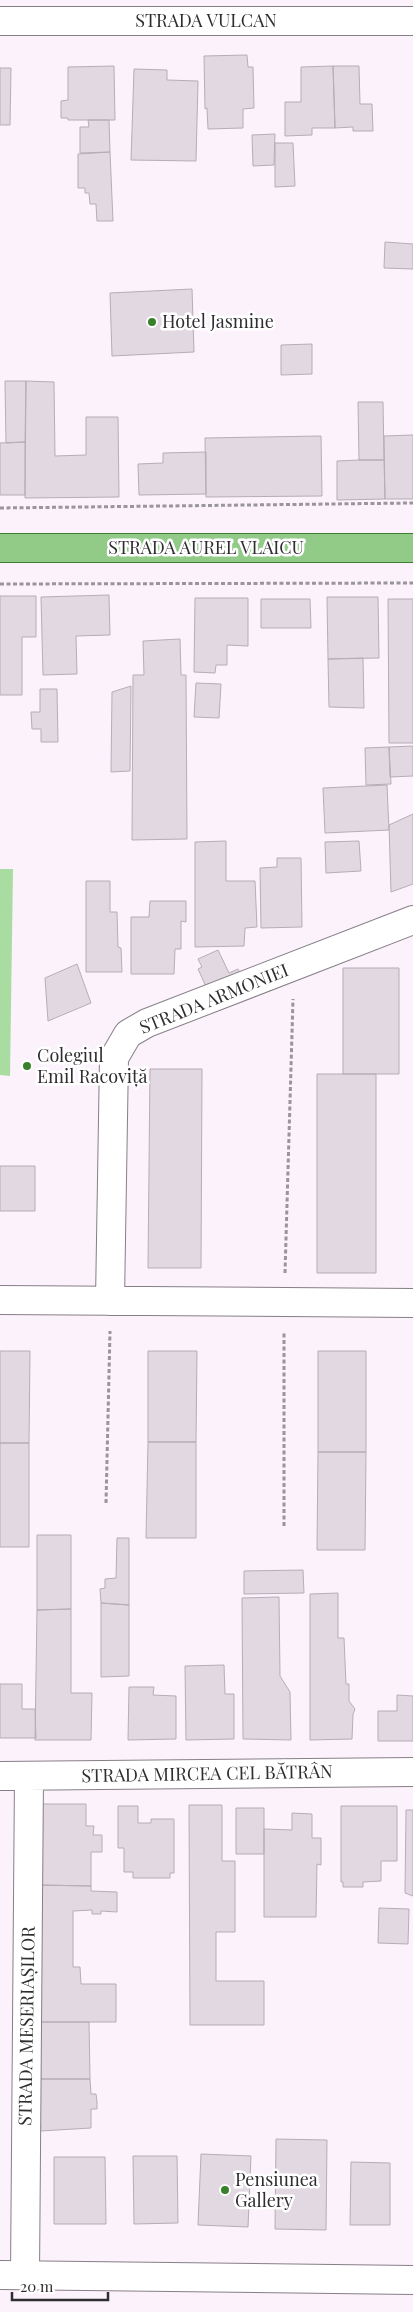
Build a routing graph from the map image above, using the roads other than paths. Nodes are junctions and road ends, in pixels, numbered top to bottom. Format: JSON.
{"nodes":[{"id":1,"x":0,"y":21,"type":"edge"},
{"id":2,"x":413,"y":21,"type":"edge"},
{"id":3,"x":0,"y":548,"type":"edge"},
{"id":4,"x":413,"y":548,"type":"edge"},
{"id":5,"x":413,"y":920,"type":"edge"},
{"id":6,"x":0,"y":1300,"type":"edge"},
{"id":7,"x":110,"y":1301,"type":"junction"},
{"id":8,"x":413,"y":1303,"type":"edge"},
{"id":9,"x":413,"y":1772,"type":"edge"},
{"id":10,"x":0,"y":1776,"type":"edge"},
{"id":11,"x":29,"y":1776,"type":"junction"},
{"id":12,"x":12,"y":2275,"type":"edge"},
{"id":13,"x":413,"y":2280,"type":"edge"}],
"edges":[{"from":1,"to":2,"type":"street","name":"STRADA VULCAN"},
{"from":3,"to":4,"type":"main road","name":"STRADA AUREL VLAICU"},
{"from":5,"to":7,"type":"street","name":"STRADA ARMONIEI"},
{"from":6,"to":7,"type":"street"},
{"from":7,"to":8,"type":"street"},
{"from":9,"to":11,"type":"street","name":"STRADA MIRCEA CEL BĂTRÂN"},
{"from":10,"to":11,"type":"street","name":"STRADA MIRCEA CEL BĂTRÂN"},
{"from":11,"to":12,"type":"street","name":"STRADA MESERIAȘILOR"},
{"from":12,"to":13,"type":"street"}]}
